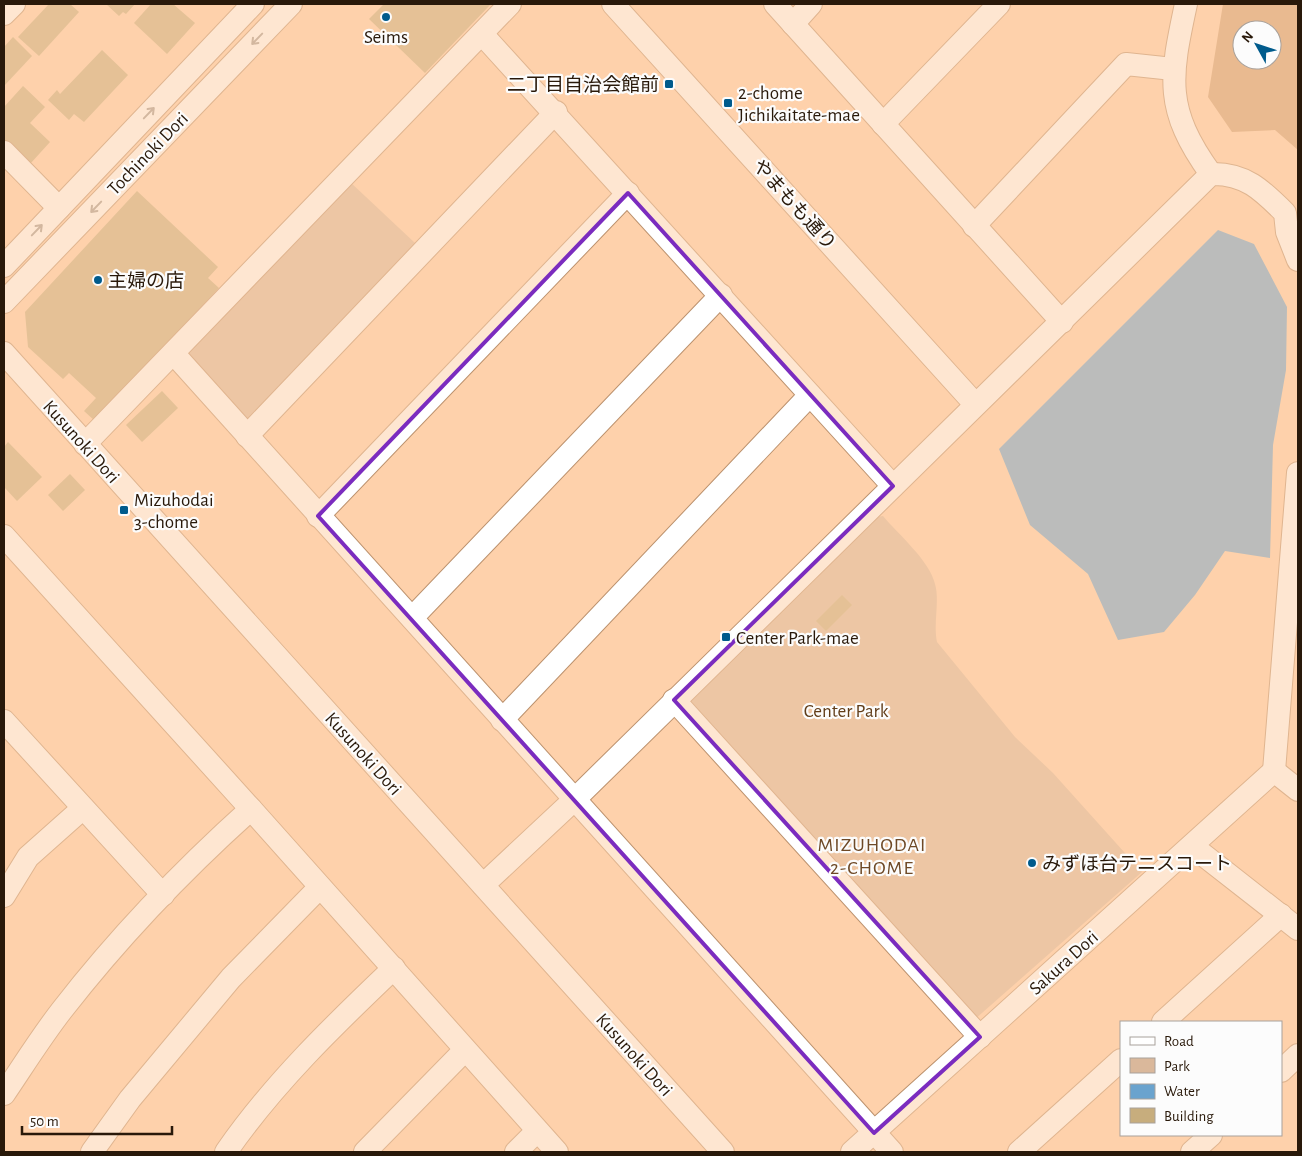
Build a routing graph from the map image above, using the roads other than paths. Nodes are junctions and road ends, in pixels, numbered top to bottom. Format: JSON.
{"nodes":[{"id":1,"x":14,"y":4,"type":"edge"},
{"id":2,"x":253,"y":4,"type":"edge"},
{"id":3,"x":290,"y":4,"type":"edge"},
{"id":4,"x":510,"y":4,"type":"edge"},
{"id":5,"x":613,"y":4,"type":"edge"},
{"id":6,"x":775,"y":4,"type":"edge"},
{"id":7,"x":811,"y":4,"type":"edge"},
{"id":8,"x":999,"y":4,"type":"edge"},
{"id":9,"x":1186,"y":4,"type":"edge"},
{"id":10,"x":4,"y":14,"type":"edge"},
{"id":11,"x":793,"y":24,"type":"junction"},
{"id":12,"x":482,"y":34,"type":"junction"},
{"id":13,"x":1173,"y":70,"type":"junction"},
{"id":14,"x":556,"y":112,"type":"junction"},
{"id":15,"x":883,"y":124,"type":"junction"},
{"id":16,"x":4,"y":152,"type":"edge"},
{"id":17,"x":1211,"y":174,"type":"junction"},
{"id":18,"x":628,"y":193,"type":"junction"},
{"id":19,"x":59,"y":208,"type":"junction"},
{"id":20,"x":974,"y":226,"type":"junction"},
{"id":21,"x":1298,"y":260,"type":"edge"},
{"id":22,"x":4,"y":266,"type":"edge"},
{"id":23,"x":720,"y":295,"type":"junction"},
{"id":24,"x":4,"y":302,"type":"edge"},
{"id":25,"x":1062,"y":322,"type":"junction"},
{"id":26,"x":4,"y":353,"type":"edge"},
{"id":27,"x":174,"y":354,"type":"junction"},
{"id":28,"x":810,"y":395,"type":"junction"},
{"id":29,"x":976,"y":404,"type":"junction"},
{"id":30,"x":247,"y":436,"type":"junction"},
{"id":31,"x":85,"y":444,"type":"junction"},
{"id":32,"x":1298,"y":473,"type":"edge"},
{"id":33,"x":893,"y":486,"type":"junction"},
{"id":34,"x":318,"y":516,"type":"junction"},
{"id":35,"x":4,"y":536,"type":"edge"},
{"id":36,"x":412,"y":618,"type":"junction"},
{"id":37,"x":674,"y":700,"type":"junction"},
{"id":38,"x":502,"y":720,"type":"junction"},
{"id":39,"x":4,"y":721,"type":"edge"},
{"id":40,"x":1274,"y":771,"type":"junction"},
{"id":41,"x":1298,"y":790,"type":"edge"},
{"id":42,"x":575,"y":799,"type":"junction"},
{"id":43,"x":82,"y":809,"type":"junction"},
{"id":44,"x":251,"y":809,"type":"junction"},
{"id":45,"x":1192,"y":846,"type":"junction"},
{"id":46,"x":483,"y":885,"type":"junction"},
{"id":47,"x":320,"y":887,"type":"junction"},
{"id":48,"x":4,"y":896,"type":"edge"},
{"id":49,"x":163,"y":896,"type":"junction"},
{"id":50,"x":1281,"y":915,"type":"junction"},
{"id":51,"x":1298,"y":929,"type":"edge"},
{"id":52,"x":394,"y":968,"type":"junction"},
{"id":53,"x":1163,"y":1021,"type":"edge"},
{"id":54,"x":980,"y":1037,"type":"junction"},
{"id":55,"x":465,"y":1050,"type":"junction"},
{"id":56,"x":1298,"y":1055,"type":"edge"},
{"id":57,"x":1120,"y":1061,"type":"edge"},
{"id":58,"x":1282,"y":1070,"type":"edge"},
{"id":59,"x":4,"y":1094,"type":"edge"},
{"id":60,"x":537,"y":1131,"type":"junction"},
{"id":61,"x":874,"y":1133,"type":"junction"},
{"id":62,"x":1210,"y":1136,"type":"edge"},
{"id":63,"x":92,"y":1152,"type":"edge"},
{"id":64,"x":226,"y":1152,"type":"edge"},
{"id":65,"x":365,"y":1152,"type":"edge"},
{"id":66,"x":516,"y":1152,"type":"edge"},
{"id":67,"x":557,"y":1152,"type":"edge"},
{"id":68,"x":723,"y":1152,"type":"edge"},
{"id":69,"x":852,"y":1152,"type":"edge"},
{"id":70,"x":892,"y":1152,"type":"edge"},
{"id":71,"x":1019,"y":1152,"type":"edge"},
{"id":72,"x":1192,"y":1152,"type":"edge"}],
"edges":[{"from":1,"to":10,"type":"street"},
{"from":19,"to":2,"type":"street","name":"Tochinoki Dori","one_way":true},
{"from":3,"to":24,"type":"street","name":"Tochinoki Dori","one_way":true},
{"from":4,"to":12,"type":"street"},
{"from":5,"to":29,"type":"street","name":"やまもも通り"},
{"from":6,"to":11,"type":"street"},
{"from":7,"to":11,"type":"street"},
{"from":8,"to":15,"type":"street"},
{"from":9,"to":13,"type":"street"},
{"from":11,"to":15,"type":"street"},
{"from":12,"to":14,"type":"street"},
{"from":12,"to":27,"type":"street"},
{"from":13,"to":17,"type":"street"},
{"from":13,"to":20,"type":"street"},
{"from":14,"to":18,"type":"street"},
{"from":14,"to":30,"type":"street"},
{"from":15,"to":20,"type":"street"},
{"from":16,"to":19,"type":"street"},
{"from":17,"to":21,"type":"street"},
{"from":17,"to":25,"type":"street"},
{"from":18,"to":23,"type":"street"},
{"from":18,"to":34,"type":"street"},
{"from":22,"to":19,"type":"street","name":"Tochinoki Dori","one_way":true},
{"from":20,"to":25,"type":"street"},
{"from":23,"to":28,"type":"street"},
{"from":23,"to":36,"type":"street"},
{"from":25,"to":29,"type":"street"},
{"from":26,"to":31,"type":"street","name":"Kusunoki Dori"},
{"from":27,"to":30,"type":"street"},
{"from":27,"to":31,"type":"street"},
{"from":28,"to":33,"type":"street"},
{"from":28,"to":38,"type":"street"},
{"from":29,"to":33,"type":"street"},
{"from":30,"to":34,"type":"street"},
{"from":31,"to":46,"type":"street","name":"Kusunoki Dori"},
{"from":32,"to":40,"type":"street"},
{"from":33,"to":37,"type":"street"},
{"from":34,"to":36,"type":"street"},
{"from":35,"to":44,"type":"street"},
{"from":36,"to":38,"type":"street"},
{"from":37,"to":42,"type":"street"},
{"from":37,"to":54,"type":"street"},
{"from":38,"to":42,"type":"street"},
{"from":39,"to":43,"type":"street"},
{"from":40,"to":41,"type":"street"},
{"from":40,"to":45,"type":"street","name":"Sakura Dori"},
{"from":42,"to":46,"type":"street"},
{"from":42,"to":61,"type":"street"},
{"from":43,"to":48,"type":"street"},
{"from":43,"to":49,"type":"street"},
{"from":44,"to":47,"type":"street"},
{"from":44,"to":49,"type":"street"},
{"from":45,"to":50,"type":"street"},
{"from":45,"to":54,"type":"street","name":"Sakura Dori"},
{"from":46,"to":68,"type":"street","name":"Kusunoki Dori"},
{"from":47,"to":52,"type":"street"},
{"from":47,"to":63,"type":"street"},
{"from":49,"to":59,"type":"street"},
{"from":50,"to":51,"type":"street"},
{"from":50,"to":53,"type":"street"},
{"from":52,"to":55,"type":"street"},
{"from":52,"to":64,"type":"street"},
{"from":54,"to":61,"type":"street","name":"Sakura Dori"},
{"from":55,"to":60,"type":"street"},
{"from":55,"to":65,"type":"street"},
{"from":56,"to":58,"type":"street"},
{"from":57,"to":71,"type":"street"},
{"from":60,"to":66,"type":"street"},
{"from":60,"to":67,"type":"street"},
{"from":61,"to":69,"type":"street","name":"Sakura Dori"},
{"from":61,"to":70,"type":"street"},
{"from":62,"to":72,"type":"street"}]}
